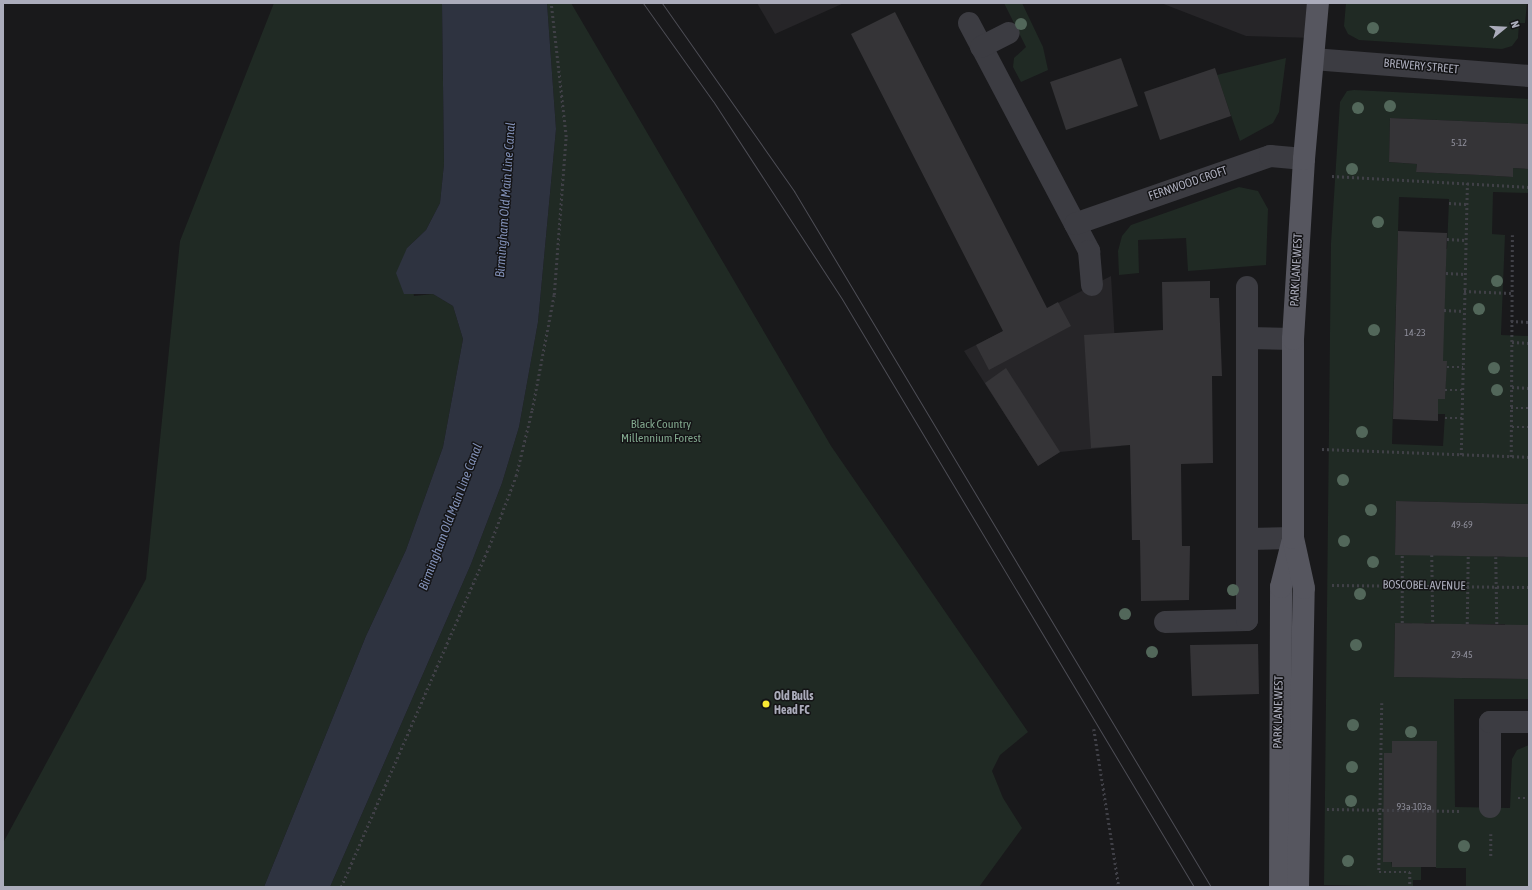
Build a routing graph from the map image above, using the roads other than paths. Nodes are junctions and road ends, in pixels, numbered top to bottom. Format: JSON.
{"nodes":[{"id":1,"x":1318,"y":3,"type":"edge"},
{"id":2,"x":969,"y":23,"type":"dead end"},
{"id":3,"x":1009,"y":33,"type":"dead end"},
{"id":4,"x":981,"y":47,"type":"junction"},
{"id":5,"x":1313,"y":59,"type":"junction"},
{"id":6,"x":1529,"y":76,"type":"edge"},
{"id":7,"x":1304,"y":159,"type":"junction"},
{"id":8,"x":1075,"y":224,"type":"junction"},
{"id":9,"x":1092,"y":284,"type":"dead end"},
{"id":10,"x":1247,"y":287,"type":"dead end"},
{"id":11,"x":1247,"y":338,"type":"junction"},
{"id":12,"x":1293,"y":339,"type":"junction"},
{"id":13,"x":1293,"y":538,"type":"junction"},
{"id":14,"x":1248,"y":539,"type":"junction"},
{"id":15,"x":1166,"y":622,"type":"dead end"},
{"id":16,"x":1529,"y":722,"type":"edge"},
{"id":17,"x":1490,"y":808,"type":"dead end"},
{"id":18,"x":1280,"y":887,"type":"edge"},
{"id":19,"x":1298,"y":887,"type":"edge"}],
"edges":[{"from":1,"to":5,"type":"main road","name":"PARK LANE WEST"},
{"from":2,"to":4,"type":"street"},
{"from":3,"to":4,"type":"street"},
{"from":4,"to":8,"type":"street"},
{"from":5,"to":6,"type":"street","name":"BREWERY STREET"},
{"from":5,"to":7,"type":"main road","name":"PARK LANE WEST"},
{"from":7,"to":8,"type":"street","name":"FERNWOOD CROFT"},
{"from":7,"to":12,"type":"main road","name":"PARK LANE WEST"},
{"from":8,"to":9,"type":"street"},
{"from":10,"to":11,"type":"street"},
{"from":11,"to":12,"type":"street"},
{"from":11,"to":14,"type":"street"},
{"from":12,"to":13,"type":"main road","name":"PARK LANE WEST"},
{"from":13,"to":14,"type":"street"},
{"from":13,"to":18,"type":"main road","name":"PARK LANE WEST"},
{"from":13,"to":19,"type":"main road","name":"PARK LANE WEST"},
{"from":14,"to":15,"type":"street"},
{"from":16,"to":17,"type":"street"}]}
